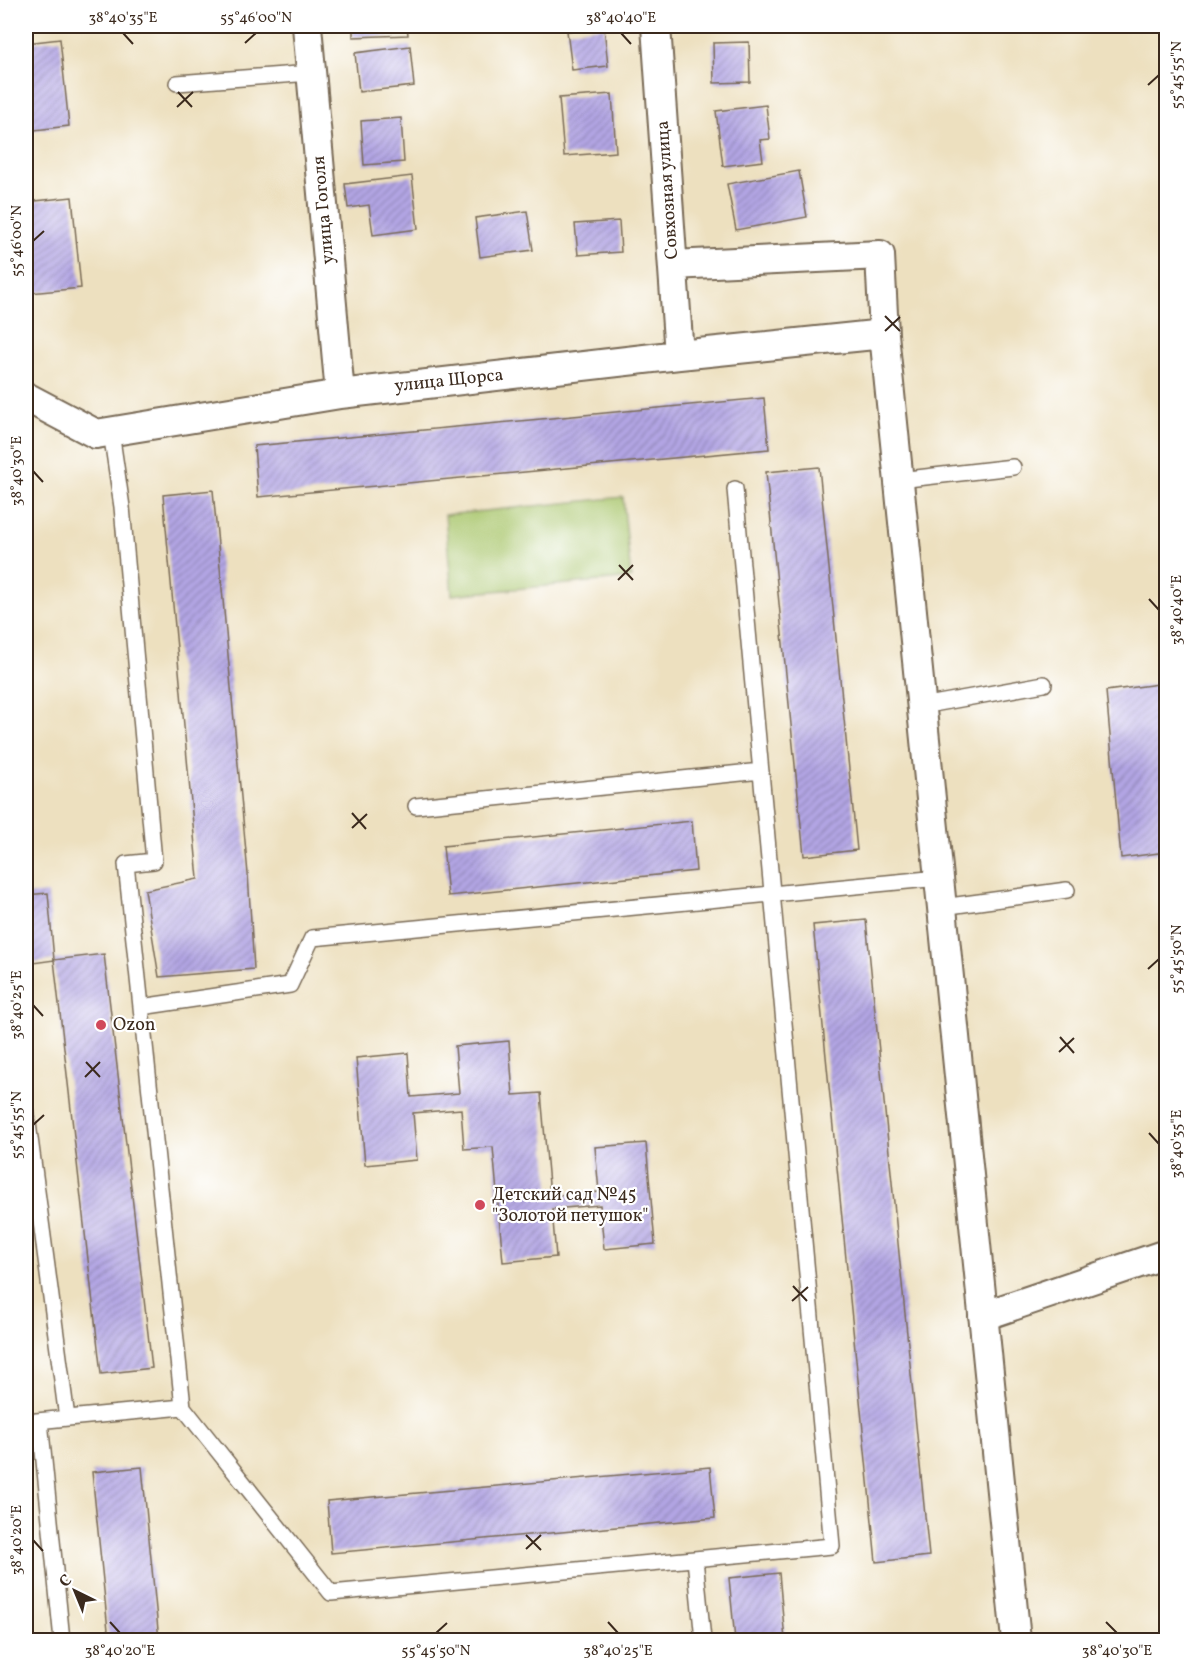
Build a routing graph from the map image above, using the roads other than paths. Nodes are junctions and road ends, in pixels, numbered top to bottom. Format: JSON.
{"nodes":[{"id":1,"x":307,"y":26,"type":"edge"},
{"id":2,"x":656,"y":26,"type":"edge"},
{"id":3,"x":311,"y":73,"type":"junction"},
{"id":4,"x":177,"y":83,"type":"dead end"},
{"id":5,"x":673,"y":265,"type":"junction"},
{"id":6,"x":884,"y":334,"type":"junction"},
{"id":7,"x":679,"y":355,"type":"junction"},
{"id":8,"x":340,"y":394,"type":"junction"},
{"id":9,"x":26,"y":397,"type":"edge"},
{"id":10,"x":111,"y":432,"type":"junction"},
{"id":11,"x":1013,"y":467,"type":"dead end"},
{"id":12,"x":899,"y":480,"type":"junction"},
{"id":13,"x":735,"y":489,"type":"dead end"},
{"id":14,"x":1044,"y":684,"type":"dead end"},
{"id":15,"x":922,"y":706,"type":"junction"},
{"id":16,"x":761,"y":771,"type":"junction"},
{"id":17,"x":416,"y":806,"type":"dead end"},
{"id":18,"x":939,"y":878,"type":"junction"},
{"id":19,"x":1067,"y":890,"type":"dead end"},
{"id":20,"x":773,"y":894,"type":"junction"},
{"id":21,"x":942,"y":907,"type":"junction"},
{"id":22,"x":141,"y":1007,"type":"junction"},
{"id":23,"x":26,"y":1108,"type":"edge"},
{"id":24,"x":1167,"y":1254,"type":"edge"},
{"id":25,"x":983,"y":1316,"type":"junction"},
{"id":26,"x":183,"y":1407,"type":"junction"},
{"id":27,"x":67,"y":1418,"type":"junction"},
{"id":28,"x":33,"y":1421,"type":"edge"},
{"id":29,"x":695,"y":1559,"type":"junction"},
{"id":30,"x":62,"y":1641,"type":"edge"},
{"id":31,"x":703,"y":1641,"type":"edge"},
{"id":32,"x":1016,"y":1641,"type":"edge"}],
"edges":[{"from":1,"to":3,"type":"street","name":"улица Гоголя"},
{"from":2,"to":5,"type":"street","name":"Совхозная улица"},
{"from":3,"to":4,"type":"lane"},
{"from":3,"to":8,"type":"street","name":"улица Гоголя"},
{"from":5,"to":6,"type":"street"},
{"from":5,"to":7,"type":"street","name":"Совхозная улица"},
{"from":6,"to":7,"type":"street","name":"улица Щорса"},
{"from":6,"to":12,"type":"street"},
{"from":7,"to":8,"type":"street","name":"улица Щорса"},
{"from":8,"to":10,"type":"street","name":"улица Щорса"},
{"from":9,"to":10,"type":"street","name":"улица Щорса"},
{"from":10,"to":22,"type":"lane"},
{"from":11,"to":12,"type":"lane"},
{"from":12,"to":15,"type":"street"},
{"from":13,"to":16,"type":"lane"},
{"from":14,"to":15,"type":"lane"},
{"from":15,"to":18,"type":"street"},
{"from":16,"to":17,"type":"lane"},
{"from":16,"to":20,"type":"lane"},
{"from":18,"to":20,"type":"lane"},
{"from":18,"to":21,"type":"street"},
{"from":19,"to":21,"type":"lane"},
{"from":20,"to":22,"type":"lane"},
{"from":20,"to":29,"type":"lane"},
{"from":21,"to":25,"type":"street"},
{"from":22,"to":26,"type":"lane"},
{"from":23,"to":27,"type":"lane"},
{"from":24,"to":25,"type":"street"},
{"from":25,"to":32,"type":"street"},
{"from":26,"to":27,"type":"lane"},
{"from":26,"to":29,"type":"lane"},
{"from":27,"to":28,"type":"lane"},
{"from":28,"to":30,"type":"lane"},
{"from":29,"to":31,"type":"lane"}]}
